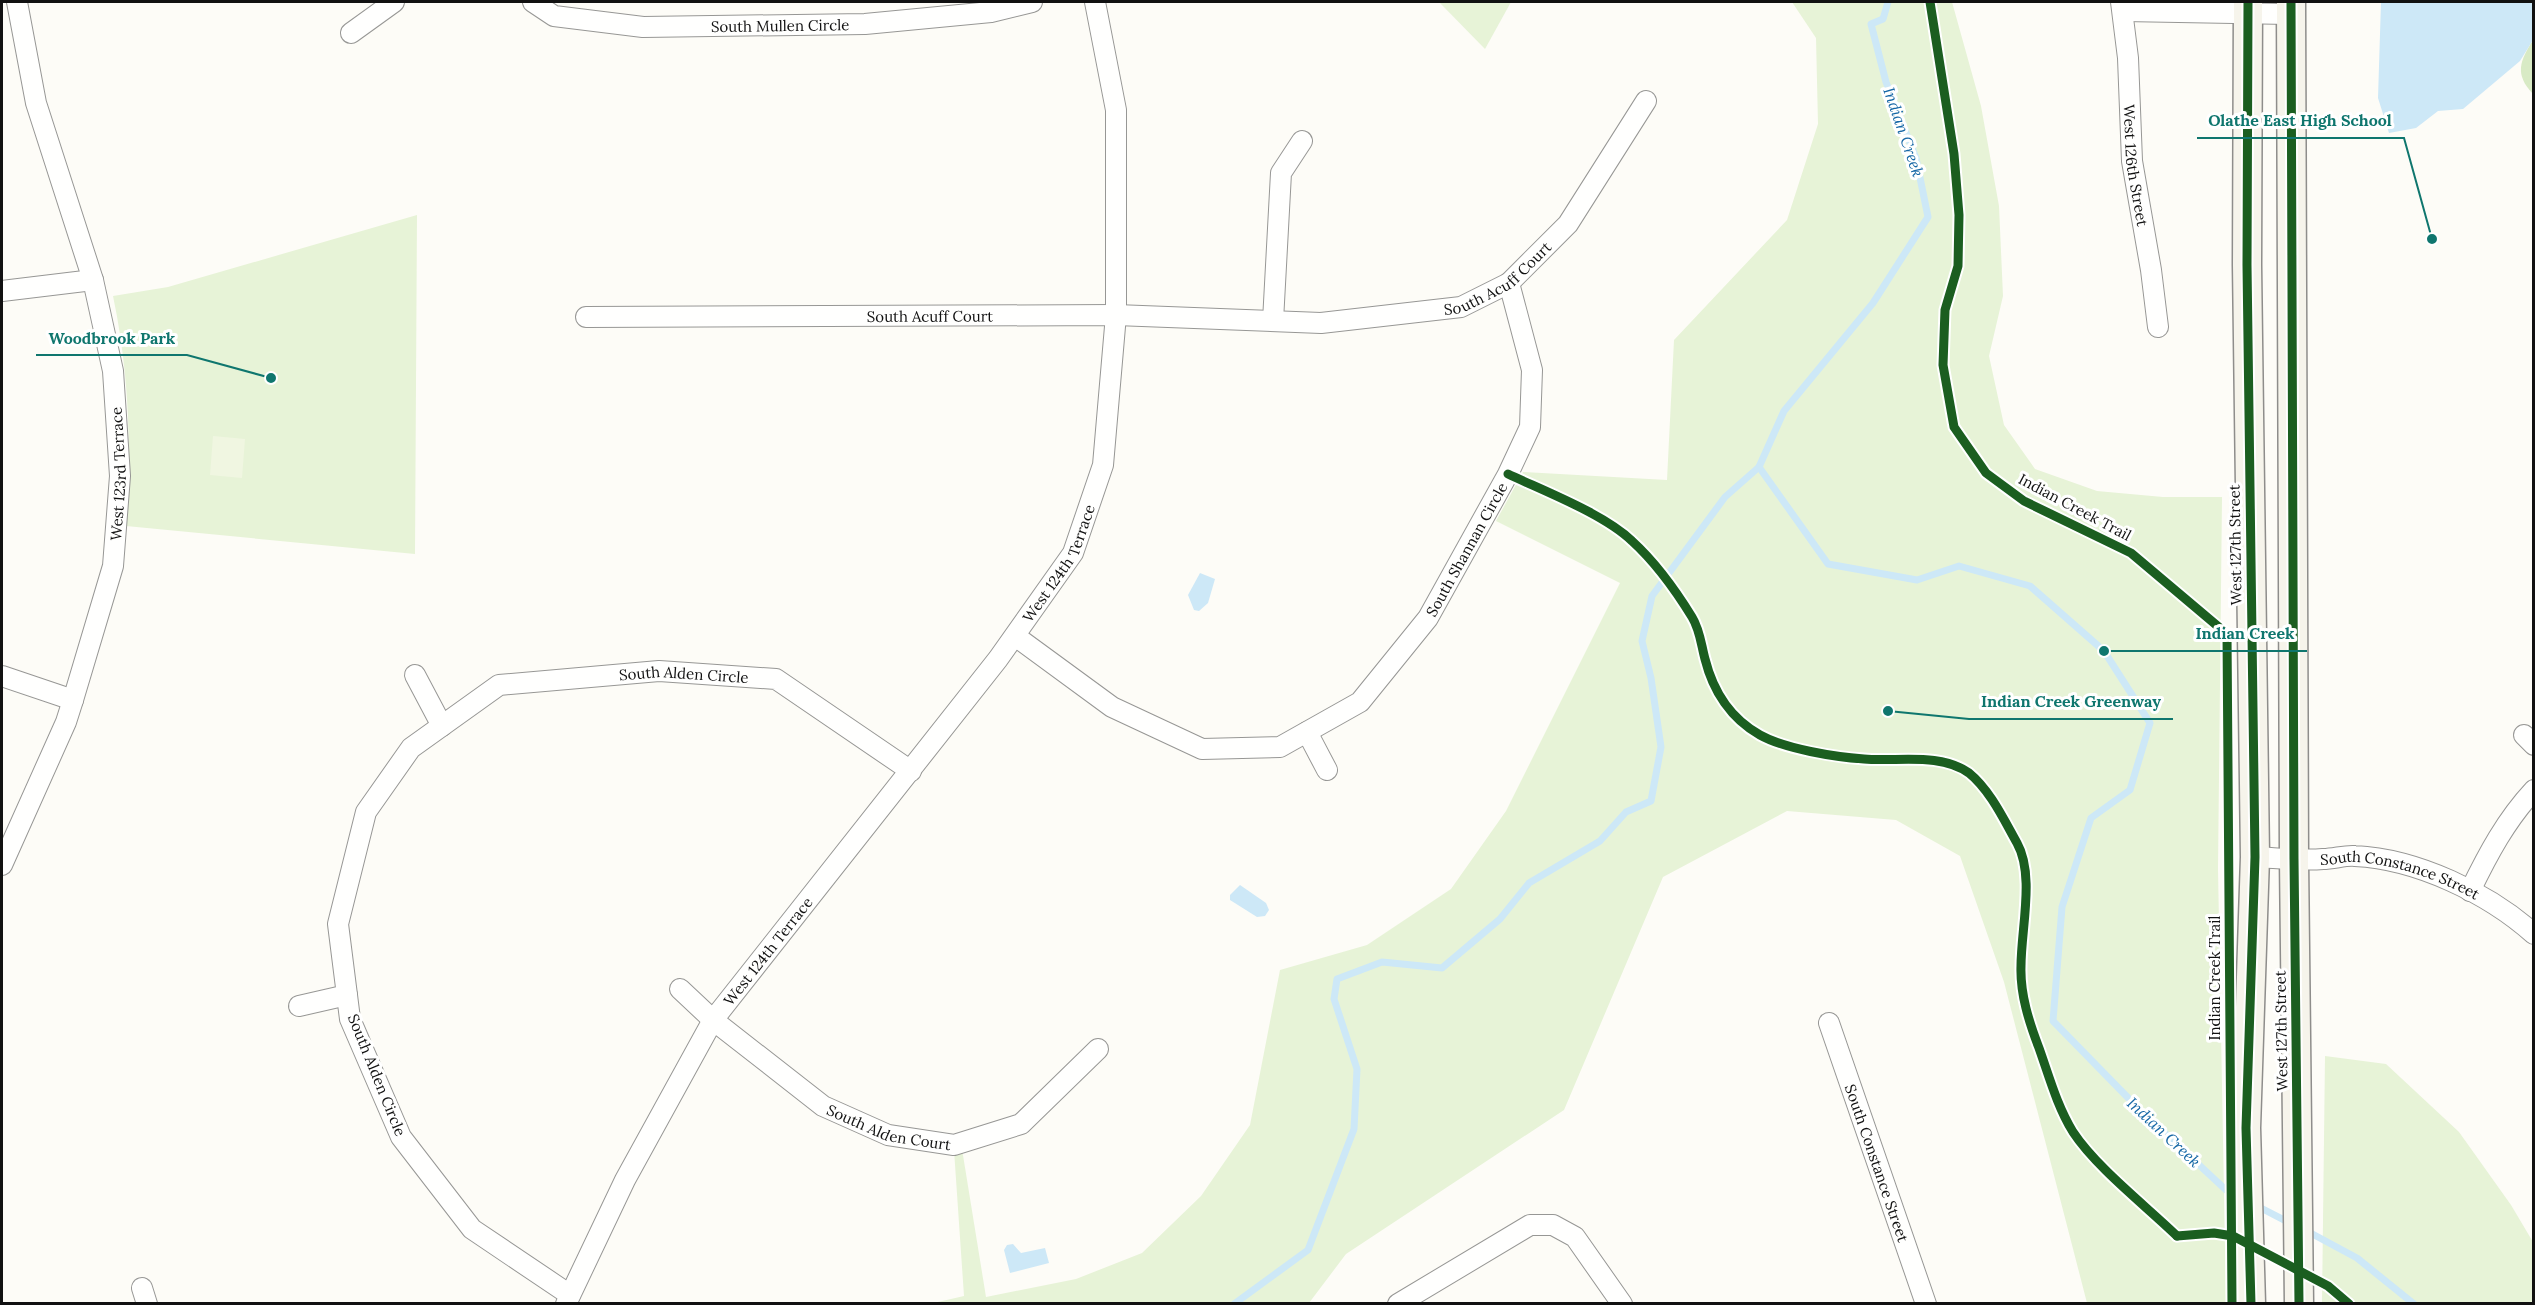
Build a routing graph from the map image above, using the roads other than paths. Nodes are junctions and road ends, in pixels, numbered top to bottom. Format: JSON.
{"nodes":[{"id":1,"x":17,"y":2,"type":"edge"},
{"id":2,"x":394,"y":2,"type":"edge"},
{"id":3,"x":532,"y":2,"type":"edge"},
{"id":4,"x":1032,"y":2,"type":"edge"},
{"id":5,"x":1095,"y":2,"type":"edge"},
{"id":6,"x":2123,"y":6,"type":"edge"},
{"id":7,"x":2248,"y":7,"type":"edge"},
{"id":8,"x":2291,"y":8,"type":"edge"},
{"id":9,"x":351,"y":33,"type":"dead end"},
{"id":10,"x":1646,"y":101,"type":"dead end"},
{"id":11,"x":1302,"y":141,"type":"dead end"},
{"id":12,"x":93,"y":280,"type":"junction"},
{"id":13,"x":1509,"y":283,"type":"junction"},
{"id":14,"x":2,"y":291,"type":"edge"},
{"id":15,"x":1116,"y":315,"type":"junction"},
{"id":16,"x":586,"y":317,"type":"dead end"},
{"id":17,"x":1273,"y":321,"type":"junction"},
{"id":18,"x":2158,"y":327,"type":"dead end"},
{"id":19,"x":1015,"y":636,"type":"junction"},
{"id":20,"x":415,"y":675,"type":"dead end"},
{"id":21,"x":2,"y":676,"type":"edge"},
{"id":22,"x":73,"y":700,"type":"junction"},
{"id":23,"x":442,"y":726,"type":"junction"},
{"id":24,"x":1307,"y":732,"type":"junction"},
{"id":25,"x":1327,"y":770,"type":"dead end"},
{"id":26,"x":911,"y":771,"type":"junction"},
{"id":27,"x":2534,"y":790,"type":"edge"},
{"id":28,"x":2254,"y":858,"type":"junction"},
{"id":29,"x":2294,"y":859,"type":"junction"},
{"id":30,"x":2,"y":865,"type":"edge"},
{"id":31,"x":2470,"y":891,"type":"junction"},
{"id":32,"x":2534,"y":934,"type":"edge"},
{"id":33,"x":680,"y":989,"type":"dead end"},
{"id":34,"x":347,"y":995,"type":"junction"},
{"id":35,"x":299,"y":1006,"type":"dead end"},
{"id":36,"x":713,"y":1020,"type":"junction"},
{"id":37,"x":1829,"y":1023,"type":"dead end"},
{"id":38,"x":1098,"y":1049,"type":"dead end"},
{"id":39,"x":568,"y":1299,"type":"edge"},
{"id":40,"x":2299,"y":1303,"type":"edge"},
{"id":41,"x":1398,"y":1304,"type":"edge"},
{"id":42,"x":1622,"y":1304,"type":"edge"},
{"id":43,"x":1926,"y":1304,"type":"edge"},
{"id":44,"x":2251,"y":1304,"type":"edge"}],
"edges":[{"from":1,"to":12,"type":"street","name":"West 123rd Terrace"},
{"from":2,"to":9,"type":"street"},
{"from":3,"to":4,"type":"street","name":"South Mullen Circle"},
{"from":5,"to":15,"type":"street","name":"West 124th Terrace"},
{"from":6,"to":7,"type":"street"},
{"from":6,"to":18,"type":"street","name":"West 126th Street"},
{"from":7,"to":8,"type":"street"},
{"from":7,"to":28,"type":"main road","name":"West 127th Street"},
{"from":8,"to":29,"type":"main road","name":"West 127th Street"},
{"from":10,"to":13,"type":"street","name":"South Acuff Court"},
{"from":11,"to":17,"type":"street"},
{"from":12,"to":14,"type":"street"},
{"from":12,"to":22,"type":"street","name":"West 123rd Terrace"},
{"from":13,"to":17,"type":"street","name":"South Acuff Court"},
{"from":13,"to":24,"type":"street","name":"South Shannan Circle"},
{"from":15,"to":16,"type":"street","name":"South Acuff Court"},
{"from":15,"to":17,"type":"street","name":"South Acuff Court"},
{"from":15,"to":19,"type":"street","name":"West 124th Terrace"},
{"from":19,"to":24,"type":"street","name":"South Shannan Circle"},
{"from":19,"to":26,"type":"street","name":"West 124th Terrace"},
{"from":20,"to":23,"type":"street"},
{"from":21,"to":22,"type":"street"},
{"from":22,"to":30,"type":"street","name":"West 123rd Terrace"},
{"from":23,"to":26,"type":"street","name":"South Alden Circle"},
{"from":23,"to":34,"type":"street","name":"South Alden Circle"},
{"from":24,"to":25,"type":"street"},
{"from":26,"to":36,"type":"street","name":"West 124th Terrace"},
{"from":27,"to":31,"type":"street"},
{"from":28,"to":29,"type":"street","name":"South Constance Street"},
{"from":28,"to":44,"type":"main road","name":"West 127th Street"},
{"from":29,"to":31,"type":"street","name":"South Constance Street"},
{"from":29,"to":40,"type":"main road","name":"West 127th Street"},
{"from":31,"to":32,"type":"street","name":"South Constance Street"},
{"from":33,"to":36,"type":"street","name":"West 124th Terrace"},
{"from":34,"to":35,"type":"street","name":"South Alden Circle"},
{"from":34,"to":39,"type":"street","name":"South Alden Circle"},
{"from":36,"to":38,"type":"street","name":"South Alden Court"},
{"from":36,"to":39,"type":"street","name":"West 124th Terrace"},
{"from":37,"to":43,"type":"street","name":"South Constance Street"},
{"from":41,"to":42,"type":"street"}]}
